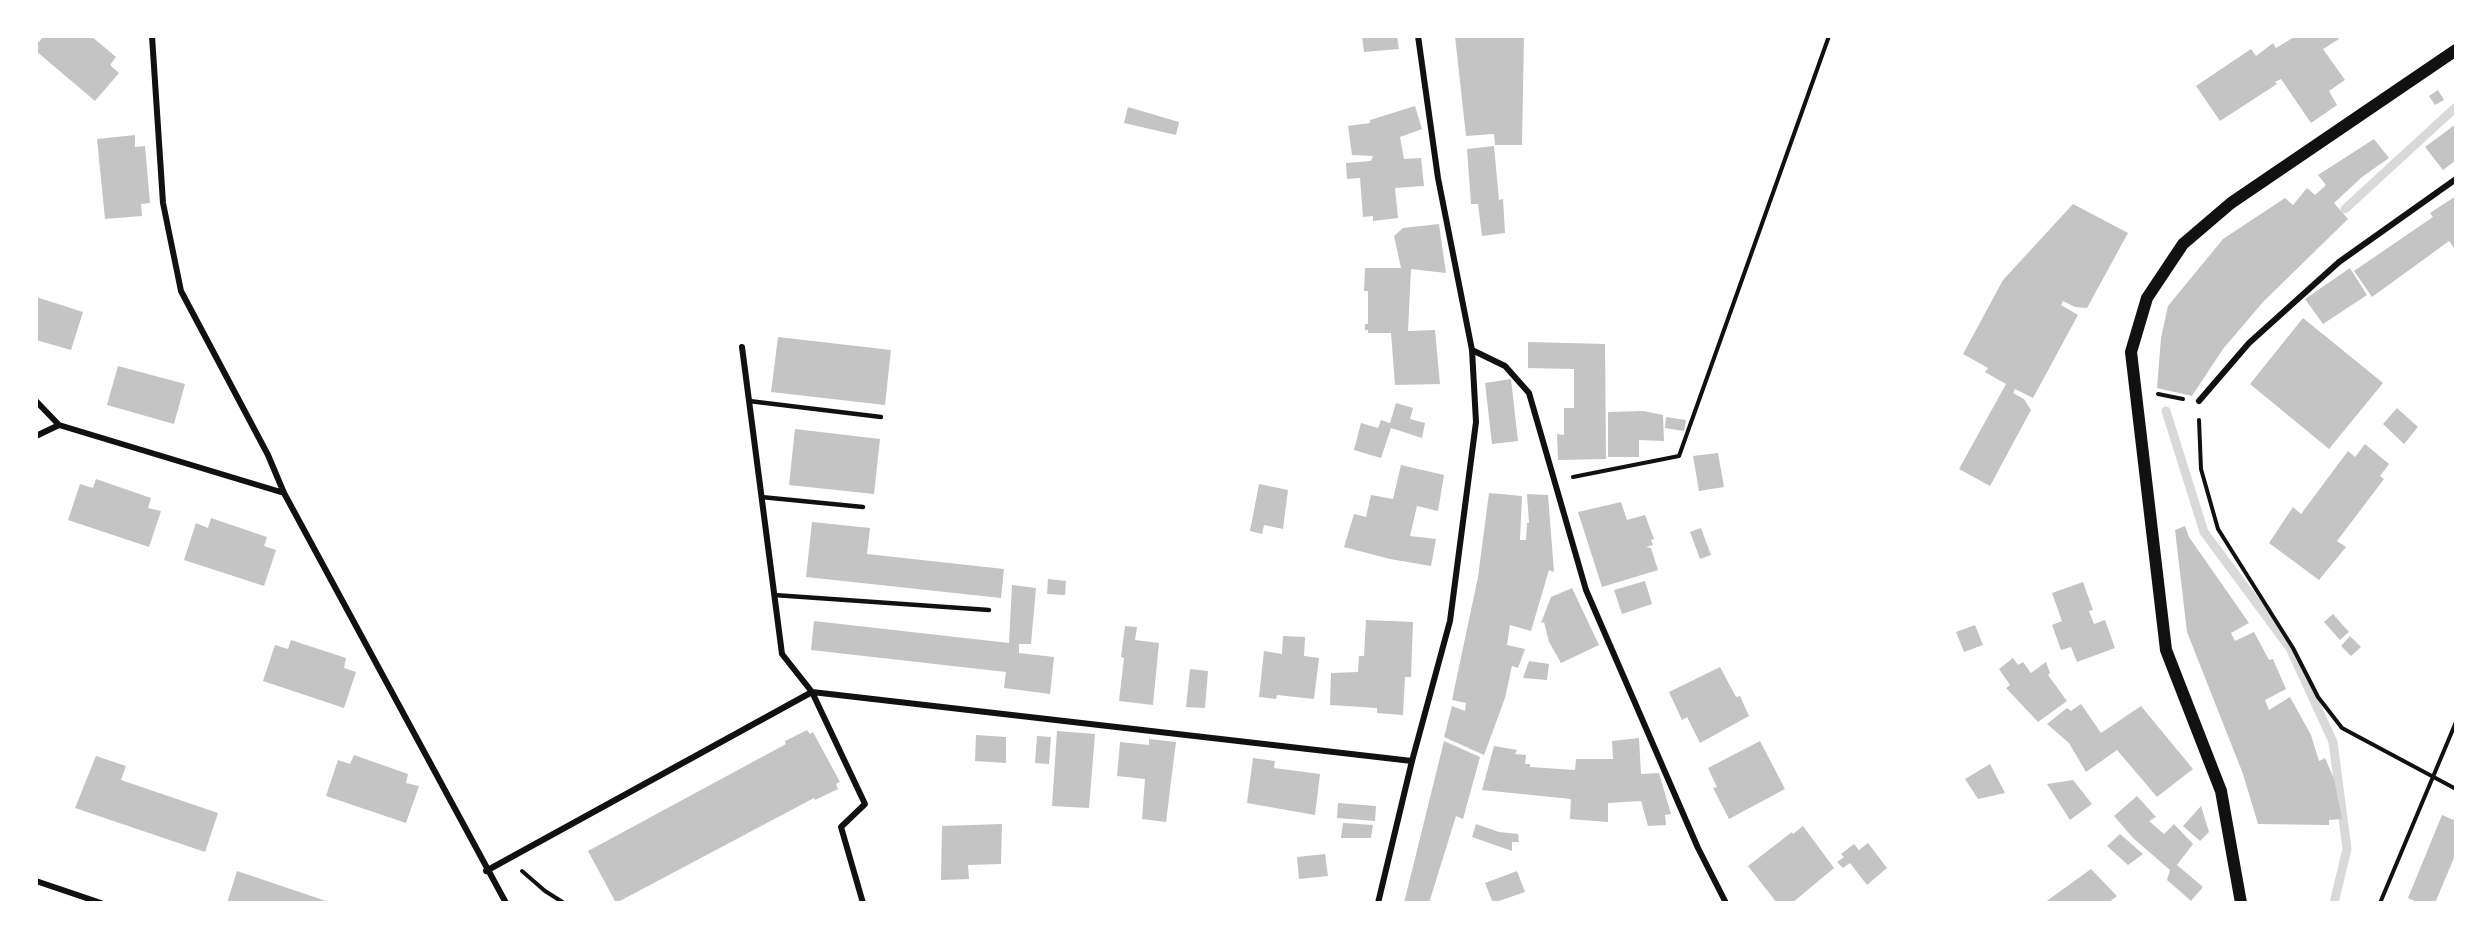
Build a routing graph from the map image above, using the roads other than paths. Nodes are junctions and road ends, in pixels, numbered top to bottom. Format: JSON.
{"nodes":[{"id":1,"x":152,"y":36,"type":"edge"},
{"id":2,"x":1418,"y":36,"type":"edge"},
{"id":3,"x":2456,"y":50,"type":"edge"},
{"id":4,"x":2456,"y":179,"type":"edge"},
{"id":5,"x":742,"y":347,"type":"dead end"},
{"id":6,"x":1472,"y":350,"type":"junction"},
{"id":7,"x":36,"y":401,"type":"edge"},
{"id":8,"x":749,"y":401,"type":"junction"},
{"id":9,"x":2199,"y":402,"type":"road end"},
{"id":10,"x":881,"y":417,"type":"dead end"},
{"id":11,"x":60,"y":425,"type":"junction"},
{"id":12,"x":36,"y":436,"type":"edge"},
{"id":13,"x":284,"y":493,"type":"junction"},
{"id":14,"x":761,"y":497,"type":"junction"},
{"id":15,"x":863,"y":507,"type":"dead end"},
{"id":16,"x":774,"y":595,"type":"junction"},
{"id":17,"x":989,"y":610,"type":"dead end"},
{"id":18,"x":813,"y":692,"type":"junction"},
{"id":19,"x":1412,"y":761,"type":"junction"},
{"id":20,"x":486,"y":871,"type":"junction"},
{"id":21,"x":36,"y":881,"type":"edge"},
{"id":22,"x":100,"y":903,"type":"edge"},
{"id":23,"x":506,"y":903,"type":"edge"},
{"id":24,"x":863,"y":903,"type":"edge"},
{"id":25,"x":1378,"y":903,"type":"edge"},
{"id":26,"x":1726,"y":903,"type":"edge"},
{"id":27,"x":2241,"y":903,"type":"edge"}],
"edges":[{"from":1,"to":13,"type":"street"},
{"from":2,"to":6,"type":"street"},
{"from":3,"to":27,"type":"main road"},
{"from":4,"to":9,"type":"street"},
{"from":5,"to":8,"type":"street"},
{"from":6,"to":19,"type":"street"},
{"from":6,"to":26,"type":"street"},
{"from":7,"to":11,"type":"street"},
{"from":8,"to":10,"type":"lane"},
{"from":8,"to":14,"type":"street"},
{"from":11,"to":12,"type":"street"},
{"from":11,"to":13,"type":"street"},
{"from":13,"to":20,"type":"street"},
{"from":14,"to":15,"type":"lane"},
{"from":14,"to":16,"type":"street"},
{"from":16,"to":17,"type":"lane"},
{"from":16,"to":18,"type":"street"},
{"from":18,"to":19,"type":"street"},
{"from":18,"to":20,"type":"street"},
{"from":18,"to":24,"type":"street"},
{"from":19,"to":25,"type":"street"},
{"from":20,"to":23,"type":"street"},
{"from":21,"to":22,"type":"street"}]}
